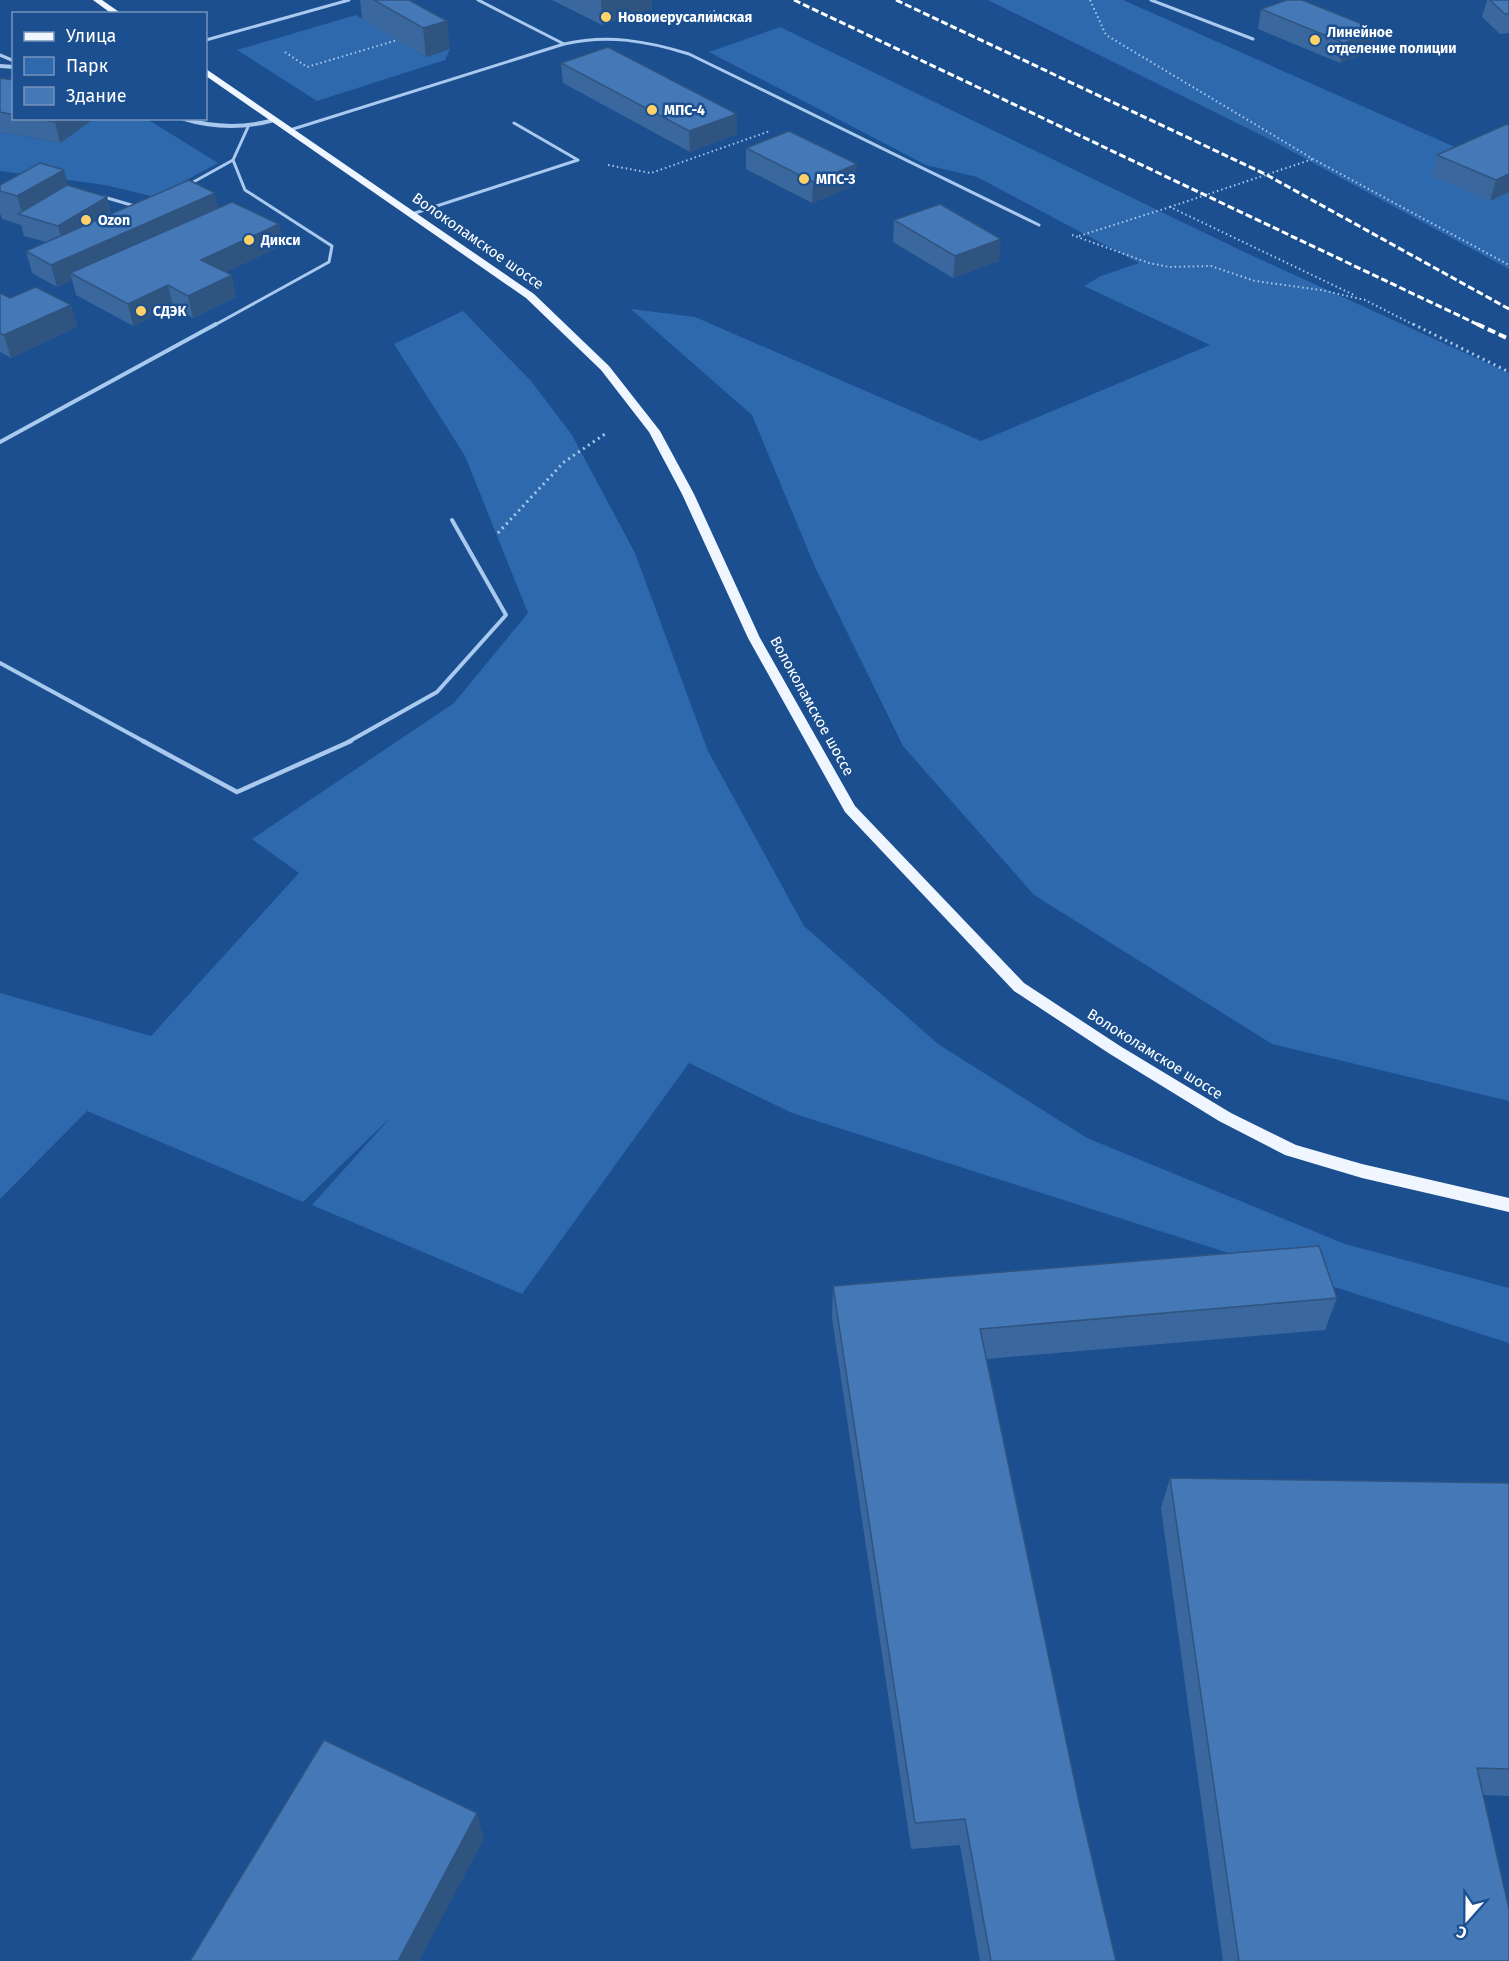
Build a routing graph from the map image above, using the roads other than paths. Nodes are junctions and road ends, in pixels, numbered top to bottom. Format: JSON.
{"nodes":[{"id":1,"x":97,"y":0,"type":"edge"},
{"id":2,"x":349,"y":0,"type":"edge"},
{"id":3,"x":478,"y":0,"type":"edge"},
{"id":4,"x":1151,"y":0,"type":"edge"},
{"id":5,"x":115,"y":12,"type":"edge"},
{"id":6,"x":1253,"y":39,"type":"dead end"},
{"id":7,"x":207,"y":40,"type":"edge"},
{"id":8,"x":564,"y":44,"type":"junction"},
{"id":9,"x":207,"y":73,"type":"edge"},
{"id":10,"x":189,"y":120,"type":"edge"},
{"id":11,"x":273,"y":120,"type":"junction"},
{"id":12,"x":514,"y":123,"type":"dead end"},
{"id":13,"x":248,"y":128,"type":"junction"},
{"id":14,"x":290,"y":130,"type":"junction"},
{"id":15,"x":233,"y":160,"type":"junction"},
{"id":16,"x":185,"y":187,"type":"edge"},
{"id":17,"x":104,"y":197,"type":"edge"},
{"id":18,"x":147,"y":209,"type":"edge"},
{"id":19,"x":412,"y":214,"type":"junction"},
{"id":20,"x":1039,"y":225,"type":"road end"},
{"id":21,"x":0,"y":442,"type":"edge"},
{"id":22,"x":452,"y":520,"type":"dead end"},
{"id":23,"x":0,"y":663,"type":"edge"},
{"id":24,"x":1509,"y":1205,"type":"edge"}],
"edges":[{"from":1,"to":5,"type":"main road"},
{"from":2,"to":7,"type":"lane"},
{"from":3,"to":8,"type":"lane"},
{"from":4,"to":6,"type":"lane"},
{"from":8,"to":14,"type":"lane"},
{"from":8,"to":20,"type":"lane"},
{"from":9,"to":11,"type":"main road","name":"Волоколамское шоссе"},
{"from":10,"to":13,"type":"street"},
{"from":11,"to":13,"type":"street"},
{"from":11,"to":14,"type":"main road","name":"Волоколамское шоссе"},
{"from":12,"to":19,"type":"lane"},
{"from":13,"to":15,"type":"lane"},
{"from":14,"to":19,"type":"main road","name":"Волоколамское шоссе"},
{"from":15,"to":16,"type":"lane"},
{"from":15,"to":21,"type":"lane"},
{"from":17,"to":18,"type":"lane"},
{"from":19,"to":24,"type":"main road","name":"Волоколамское шоссе"},
{"from":22,"to":23,"type":"lane"}]}
